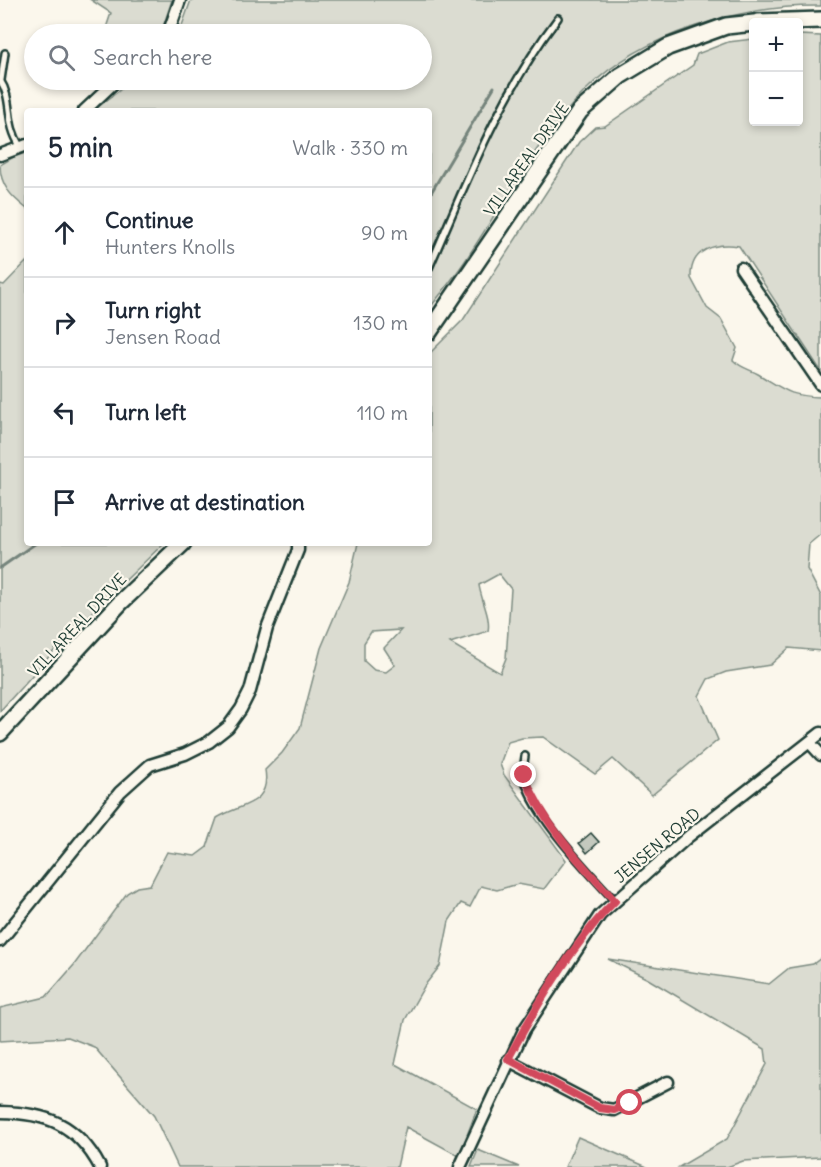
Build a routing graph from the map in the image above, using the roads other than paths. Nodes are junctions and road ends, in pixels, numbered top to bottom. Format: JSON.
{"nodes":[{"id":1,"x":180,"y":0,"type":"edge"},
{"id":2,"x":558,"y":18,"type":"dead end"},
{"id":3,"x":821,"y":20,"type":"edge"},
{"id":4,"x":803,"y":21,"type":"edge"},
{"id":5,"x":749,"y":23,"type":"edge"},
{"id":6,"x":172,"y":24,"type":"edge"},
{"id":7,"x":5,"y":53,"type":"dead end"},
{"id":8,"x":0,"y":80,"type":"edge"},
{"id":9,"x":106,"y":90,"type":"edge"},
{"id":10,"x":87,"y":108,"type":"edge"},
{"id":11,"x":24,"y":146,"type":"edge"},
{"id":12,"x":0,"y":155,"type":"edge"},
{"id":13,"x":432,"y":261,"type":"edge"},
{"id":14,"x":741,"y":268,"type":"dead end"},
{"id":15,"x":432,"y":328,"type":"edge"},
{"id":16,"x":821,"y":385,"type":"edge"},
{"id":17,"x":180,"y":546,"type":"edge"},
{"id":18,"x":298,"y":546,"type":"edge"},
{"id":19,"x":0,"y":733,"type":"edge"},
{"id":20,"x":821,"y":733,"type":"edge"},
{"id":21,"x":810,"y":743,"type":"junction"},
{"id":22,"x":821,"y":755,"type":"edge"},
{"id":23,"x":525,"y":756,"type":"dead end"},
{"id":24,"x":615,"y":901,"type":"junction"},
{"id":25,"x":0,"y":941,"type":"edge"},
{"id":26,"x":508,"y":1059,"type":"junction"},
{"id":27,"x":668,"y":1082,"type":"dead end"},
{"id":28,"x":0,"y":1112,"type":"edge"},
{"id":29,"x":100,"y":1167,"type":"edge"},
{"id":30,"x":460,"y":1167,"type":"edge"}],
"edges":[{"from":1,"to":6,"type":"street"},
{"from":2,"to":13,"type":"lane"},
{"from":3,"to":4,"type":"street"},
{"from":5,"to":15,"type":"street","name":"VILLAREAL DRIVE"},
{"from":7,"to":8,"type":"lane"},
{"from":8,"to":11,"type":"lane"},
{"from":9,"to":10,"type":"street"},
{"from":11,"to":12,"type":"street"},
{"from":14,"to":16,"type":"street"},
{"from":17,"to":19,"type":"street","name":"VILLAREAL DRIVE"},
{"from":18,"to":25,"type":"street"},
{"from":20,"to":21,"type":"street","name":"JENSEN ROAD"},
{"from":21,"to":22,"type":"street"},
{"from":21,"to":24,"type":"street","name":"JENSEN ROAD"},
{"from":23,"to":24,"type":"lane"},
{"from":24,"to":26,"type":"street","name":"JENSEN ROAD"},
{"from":26,"to":27,"type":"street"},
{"from":26,"to":30,"type":"street","name":"JENSEN ROAD"},
{"from":28,"to":29,"type":"street"}]}
